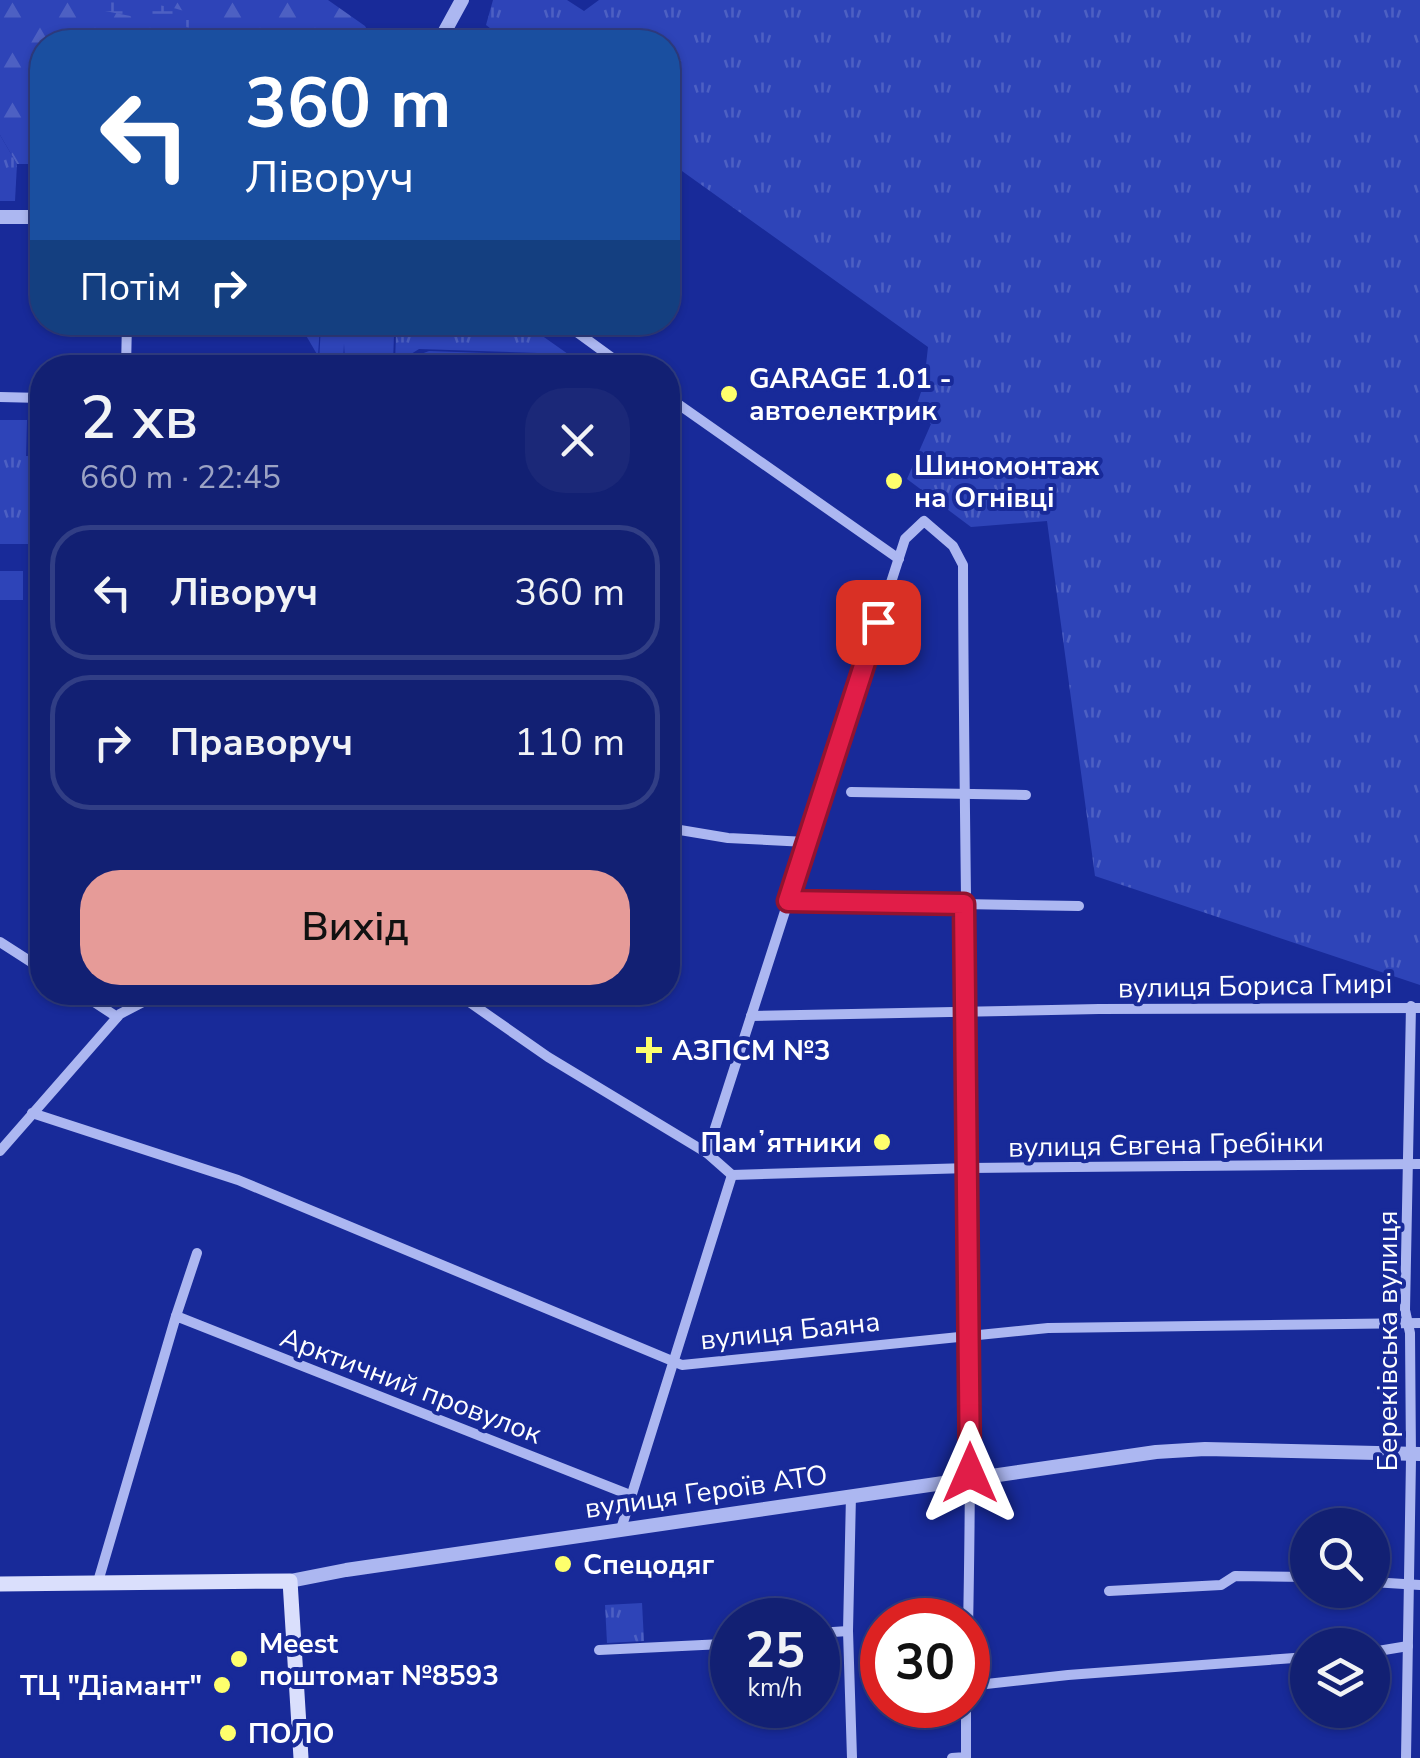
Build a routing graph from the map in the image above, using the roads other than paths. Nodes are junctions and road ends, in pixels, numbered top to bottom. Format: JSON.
{"nodes":[{"id":1,"x":462,"y":0,"type":"edge"},
{"id":2,"x":446,"y":30,"type":"edge"},
{"id":3,"x":0,"y":216,"type":"edge"},
{"id":4,"x":30,"y":217,"type":"edge"},
{"id":5,"x":580,"y":335,"type":"edge"},
{"id":6,"x":608,"y":355,"type":"edge"},
{"id":7,"x":0,"y":397,"type":"edge"},
{"id":8,"x":30,"y":398,"type":"edge"},
{"id":9,"x":680,"y":405,"type":"edge"},
{"id":10,"x":899,"y":559,"type":"junction"},
{"id":11,"x":851,"y":792,"type":"dead end"},
{"id":12,"x":964,"y":794,"type":"junction"},
{"id":13,"x":1026,"y":795,"type":"dead end"},
{"id":14,"x":680,"y":830,"type":"edge"},
{"id":15,"x":807,"y":842,"type":"junction"},
{"id":16,"x":788,"y":901,"type":"junction"},
{"id":17,"x":964,"y":904,"type":"junction"},
{"id":18,"x":1079,"y":906,"type":"dead end"},
{"id":19,"x":0,"y":942,"type":"edge"},
{"id":20,"x":30,"y":961,"type":"edge"},
{"id":21,"x":98,"y":1005,"type":"edge"},
{"id":22,"x":138,"y":1005,"type":"edge"},
{"id":23,"x":474,"y":1005,"type":"edge"},
{"id":24,"x":1416,"y":1007,"type":"edge"},
{"id":25,"x":966,"y":1012,"type":"junction"},
{"id":26,"x":751,"y":1016,"type":"junction"},
{"id":27,"x":116,"y":1017,"type":"junction"},
{"id":28,"x":32,"y":1113,"type":"junction"},
{"id":29,"x":0,"y":1151,"type":"edge"},
{"id":30,"x":707,"y":1152,"type":"junction"},
{"id":31,"x":1414,"y":1164,"type":"edge"},
{"id":32,"x":970,"y":1168,"type":"junction"},
{"id":33,"x":732,"y":1174,"type":"junction"},
{"id":34,"x":198,"y":1253,"type":"dead end"},
{"id":35,"x":176,"y":1316,"type":"junction"},
{"id":36,"x":1414,"y":1323,"type":"edge"},
{"id":37,"x":970,"y":1334,"type":"junction"},
{"id":38,"x":673,"y":1363,"type":"junction"},
{"id":39,"x":1416,"y":1454,"type":"edge"},
{"id":40,"x":970,"y":1477,"type":"junction"},
{"id":41,"x":630,"y":1495,"type":"junction"},
{"id":42,"x":851,"y":1495,"type":"junction"},
{"id":43,"x":620,"y":1530,"type":"junction"},
{"id":44,"x":1290,"y":1577,"type":"edge"},
{"id":45,"x":290,"y":1582,"type":"junction"},
{"id":46,"x":0,"y":1584,"type":"edge"},
{"id":47,"x":1414,"y":1584,"type":"edge"},
{"id":48,"x":97,"y":1585,"type":"junction"},
{"id":49,"x":1108,"y":1591,"type":"dead end"},
{"id":50,"x":968,"y":1598,"type":"edge"},
{"id":51,"x":848,"y":1631,"type":"junction"},
{"id":52,"x":840,"y":1632,"type":"edge"},
{"id":53,"x":710,"y":1645,"type":"edge"},
{"id":54,"x":1408,"y":1646,"type":"junction"},
{"id":55,"x":1390,"y":1649,"type":"edge"},
{"id":56,"x":599,"y":1650,"type":"dead end"},
{"id":57,"x":1290,"y":1658,"type":"edge"},
{"id":58,"x":990,"y":1683,"type":"edge"},
{"id":59,"x":966,"y":1728,"type":"edge"},
{"id":60,"x":301,"y":1758,"type":"edge"},
{"id":61,"x":852,"y":1758,"type":"edge"},
{"id":62,"x":952,"y":1758,"type":"edge"},
{"id":63,"x":1406,"y":1758,"type":"edge"}],
"edges":[{"from":1,"to":2,"type":"street"},
{"from":3,"to":4,"type":"street"},
{"from":5,"to":6,"type":"street"},
{"from":7,"to":8,"type":"street"},
{"from":9,"to":10,"type":"street"},
{"from":10,"to":12,"type":"street"},
{"from":10,"to":15,"type":"street"},
{"from":11,"to":12,"type":"street"},
{"from":12,"to":13,"type":"street"},
{"from":12,"to":17,"type":"street"},
{"from":14,"to":15,"type":"street"},
{"from":15,"to":16,"type":"street"},
{"from":16,"to":17,"type":"street"},
{"from":16,"to":26,"type":"street"},
{"from":17,"to":18,"type":"street"},
{"from":17,"to":25,"type":"street"},
{"from":19,"to":20,"type":"street"},
{"from":21,"to":27,"type":"street"},
{"from":22,"to":27,"type":"street"},
{"from":23,"to":30,"type":"street"},
{"from":24,"to":25,"type":"street","name":"вулиця Бориса Гмирі"},
{"from":24,"to":31,"type":"street","name":"вулиця Бориса Гмирі"},
{"from":25,"to":26,"type":"street","name":"вулиця Бориса Гмирі"},
{"from":25,"to":32,"type":"street"},
{"from":26,"to":30,"type":"street"},
{"from":27,"to":28,"type":"street"},
{"from":28,"to":29,"type":"street"},
{"from":28,"to":38,"type":"street","name":"вулиця Баяна"},
{"from":30,"to":33,"type":"street"},
{"from":31,"to":32,"type":"street","name":"вулиця Євгена Гребінки"},
{"from":31,"to":36,"type":"street","name":"Береківська вулиця"},
{"from":32,"to":33,"type":"street","name":"вулиця Євгена Гребінки"},
{"from":32,"to":37,"type":"street"},
{"from":33,"to":38,"type":"street"},
{"from":34,"to":35,"type":"street"},
{"from":35,"to":41,"type":"street","name":"Арктичний провулок"},
{"from":35,"to":48,"type":"street"},
{"from":36,"to":37,"type":"street","name":"вулиця Баяна"},
{"from":36,"to":39,"type":"street","name":"Береківська вулиця"},
{"from":37,"to":38,"type":"street","name":"вулиця Баяна"},
{"from":37,"to":40,"type":"street"},
{"from":38,"to":41,"type":"street"},
{"from":39,"to":40,"type":"street","name":"вулиця Героїв АТО"},
{"from":39,"to":47,"type":"street","name":"Береківська вулиця"},
{"from":40,"to":42,"type":"street","name":"вулиця Героїв АТО"},
{"from":40,"to":50,"type":"street"},
{"from":41,"to":43,"type":"street"},
{"from":42,"to":43,"type":"street","name":"вулиця Героїв АТО"},
{"from":42,"to":51,"type":"street"},
{"from":43,"to":45,"type":"street","name":"вулиця Героїв АТО"},
{"from":44,"to":49,"type":"street"},
{"from":45,"to":48,"type":"main road","name":"вулиця Героїв АТО"},
{"from":45,"to":60,"type":"main road"},
{"from":46,"to":48,"type":"main road","name":"вулиця Героїв АТО"},
{"from":47,"to":54,"type":"street","name":"Береківська вулиця"},
{"from":51,"to":52,"type":"street"},
{"from":51,"to":61,"type":"street"},
{"from":53,"to":56,"type":"street"},
{"from":54,"to":55,"type":"street"},
{"from":54,"to":63,"type":"street","name":"Береківська вулиця"},
{"from":57,"to":58,"type":"street"},
{"from":59,"to":62,"type":"street"}]}
